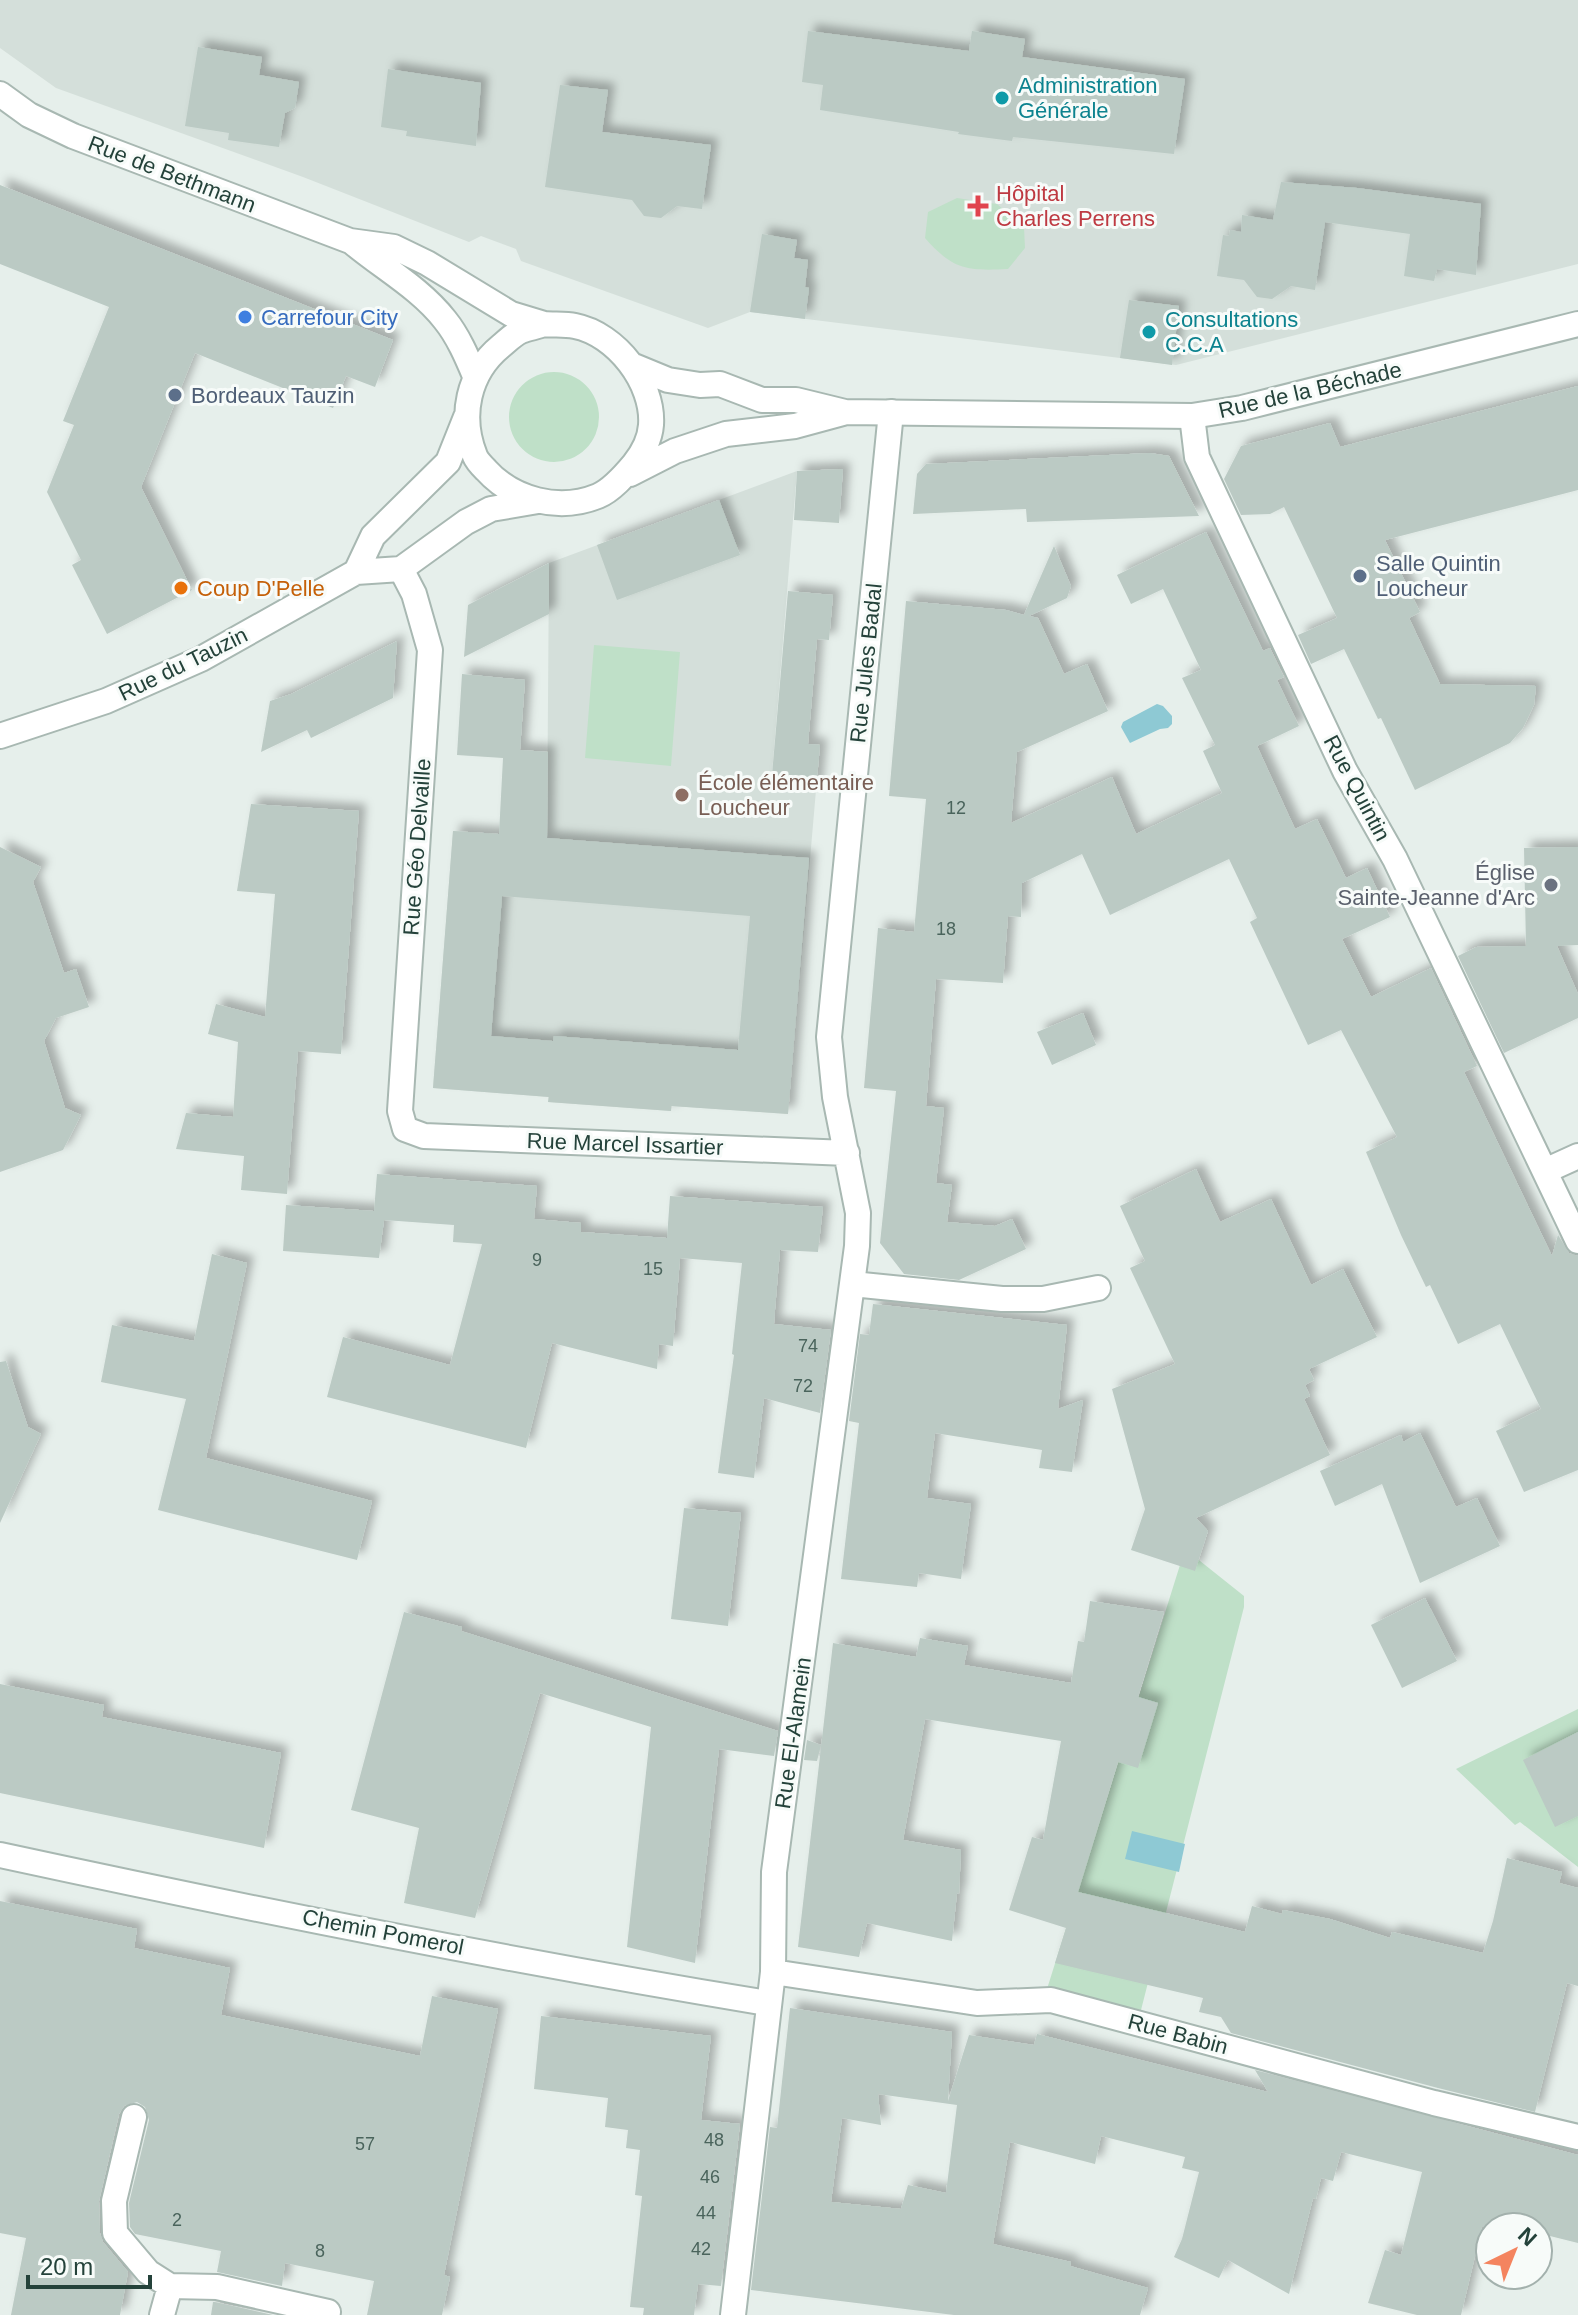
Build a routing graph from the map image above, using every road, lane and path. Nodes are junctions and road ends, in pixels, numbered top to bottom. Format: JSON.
{"nodes":[{"id":1,"x":0,"y":94,"type":"edge"},
{"id":2,"x":350,"y":241,"type":"junction"},
{"id":3,"x":544,"y":324,"type":"junction"},
{"id":4,"x":1578,"y":324,"type":"edge"},
{"id":5,"x":634,"y":366,"type":"junction"},
{"id":6,"x":475,"y":376,"type":"junction"},
{"id":7,"x":845,"y":412,"type":"junction"},
{"id":8,"x":891,"y":412,"type":"junction"},
{"id":9,"x":1192,"y":416,"type":"junction"},
{"id":10,"x":466,"y":417,"type":"junction"},
{"id":11,"x":620,"y":480,"type":"junction"},
{"id":12,"x":538,"y":501,"type":"junction"},
{"id":13,"x":401,"y":569,"type":"junction"},
{"id":14,"x":356,"y":572,"type":"junction"},
{"id":15,"x":0,"y":736,"type":"edge"},
{"id":16,"x":405,"y":1129,"type":"joint"},
{"id":17,"x":847,"y":1153,"type":"junction"},
{"id":18,"x":1578,"y":1156,"type":"edge"},
{"id":19,"x":1545,"y":1171,"type":"junction"},
{"id":20,"x":1578,"y":1241,"type":"edge"},
{"id":21,"x":852,"y":1284,"type":"junction"},
{"id":22,"x":1098,"y":1288,"type":"dead end"},
{"id":23,"x":0,"y":1855,"type":"edge"},
{"id":24,"x":773,"y":1972,"type":"junction"},
{"id":25,"x":767,"y":2003,"type":"junction"},
{"id":26,"x":134,"y":2117,"type":"dead end"},
{"id":27,"x":1578,"y":2137,"type":"edge"},
{"id":28,"x":170,"y":2286,"type":"junction"},
{"id":29,"x":328,"y":2312,"type":"dead end"},
{"id":30,"x":162,"y":2315,"type":"edge"},
{"id":31,"x":733,"y":2315,"type":"edge"}],
"edges":[{"from":1,"to":2,"type":"street","name":"Rue de Bethmann"},
{"from":2,"to":3,"type":"street","name":"Rue de Bethmann"},
{"from":2,"to":6,"type":"street","name":"Rue de Bethmann"},
{"from":3,"to":5,"type":"street"},
{"from":3,"to":6,"type":"street"},
{"from":4,"to":9,"type":"street","name":"Rue de la Béchade"},
{"from":5,"to":7,"type":"street","name":"Rue de la Béchade"},
{"from":5,"to":11,"type":"street"},
{"from":6,"to":10,"type":"street"},
{"from":7,"to":8,"type":"street","name":"Rue de la Béchade"},
{"from":7,"to":11,"type":"street","name":"Rue de la Béchade"},
{"from":8,"to":9,"type":"street","name":"Rue de la Béchade"},
{"from":8,"to":17,"type":"street","name":"Rue Jules Badal"},
{"from":9,"to":19,"type":"street","name":"Rue Quintin"},
{"from":10,"to":12,"type":"street"},
{"from":10,"to":14,"type":"street"},
{"from":11,"to":12,"type":"street"},
{"from":12,"to":13,"type":"street"},
{"from":13,"to":14,"type":"street","name":"Rue du Tauzin"},
{"from":13,"to":16,"type":"street","name":"Rue Géo Delvaille"},
{"from":14,"to":15,"type":"street","name":"Rue du Tauzin"},
{"from":16,"to":17,"type":"street","name":"Rue Marcel Issartier"},
{"from":17,"to":21,"type":"street","name":"Rue El-Alamein"},
{"from":18,"to":19,"type":"street"},
{"from":19,"to":20,"type":"street","name":"Rue Quintin"},
{"from":21,"to":22,"type":"street"},
{"from":21,"to":24,"type":"street","name":"Rue El-Alamein"},
{"from":23,"to":25,"type":"street","name":"Chemin Pomerol"},
{"from":24,"to":25,"type":"street","name":"Rue El-Alamein"},
{"from":24,"to":27,"type":"street","name":"Rue Babin"},
{"from":25,"to":31,"type":"street","name":"Rue El-Alamein"},
{"from":26,"to":28,"type":"street"},
{"from":28,"to":29,"type":"street"},
{"from":28,"to":30,"type":"street"}]}
